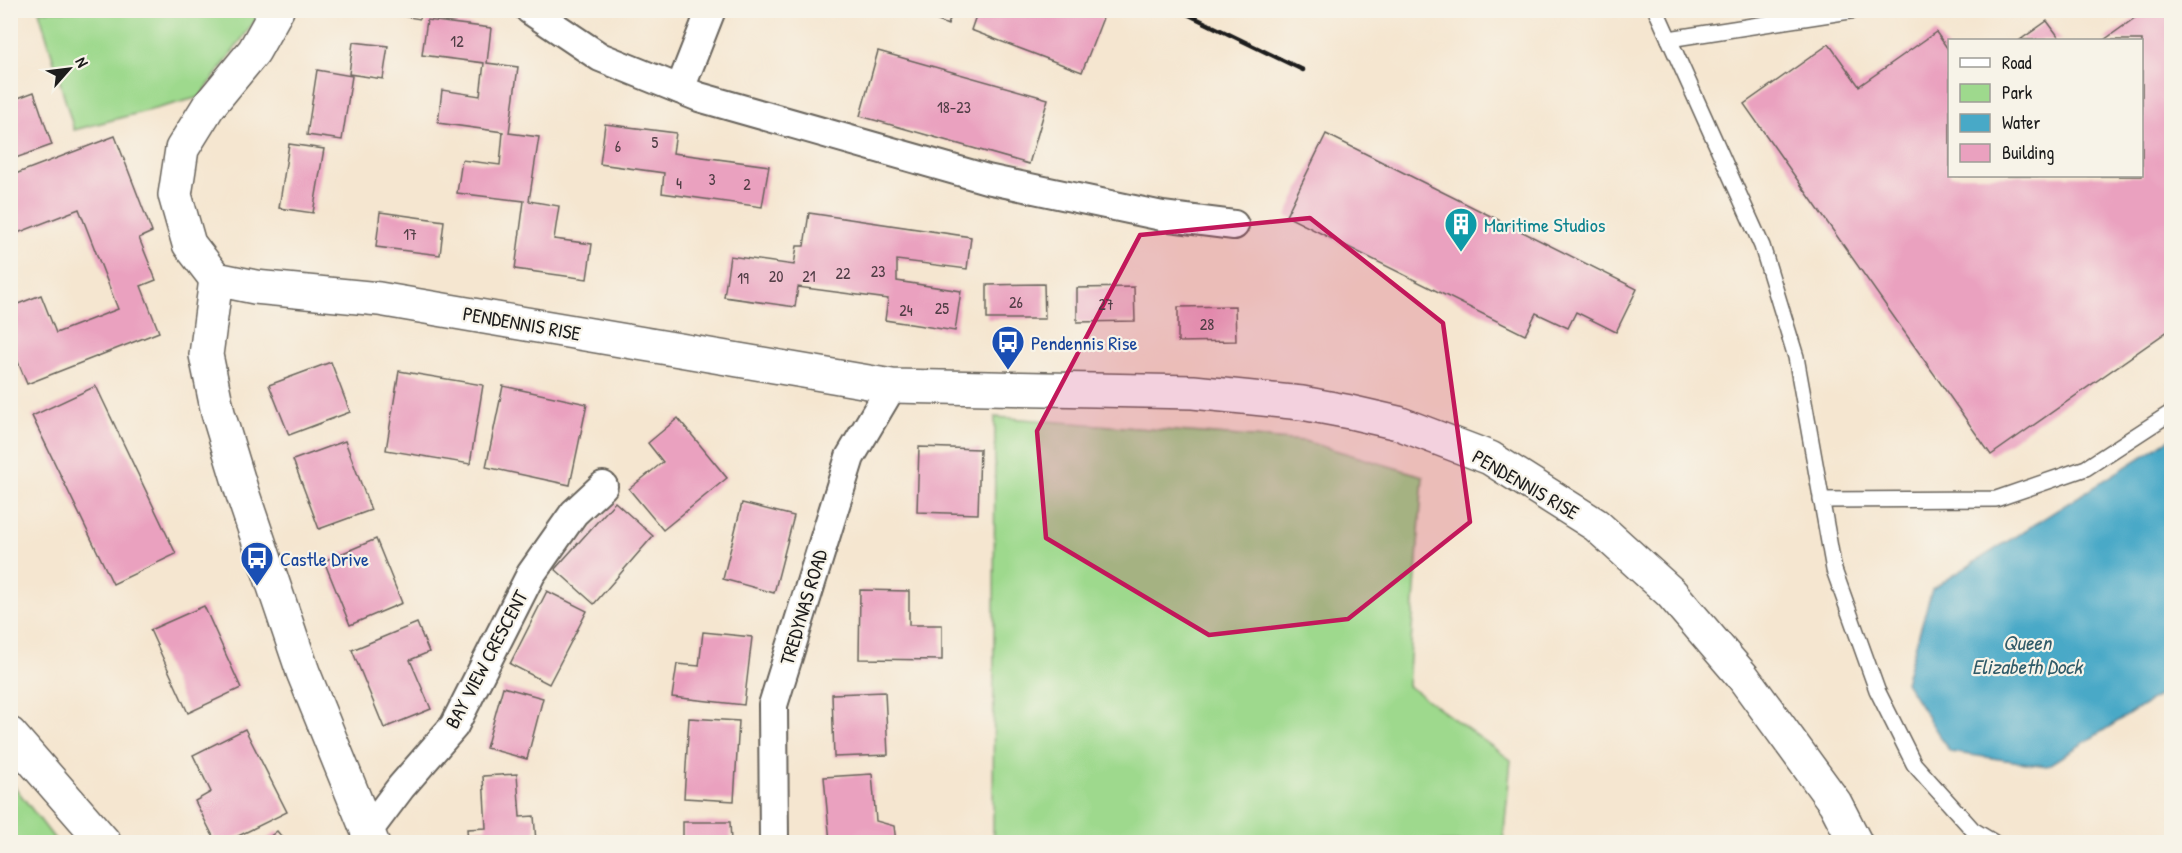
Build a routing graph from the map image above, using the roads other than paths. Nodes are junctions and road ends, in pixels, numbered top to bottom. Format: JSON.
{"nodes":[{"id":1,"x":277,"y":10,"type":"edge"},
{"id":2,"x":530,"y":10,"type":"edge"},
{"id":3,"x":711,"y":10,"type":"edge"},
{"id":4,"x":1656,"y":10,"type":"edge"},
{"id":5,"x":1856,"y":10,"type":"edge"},
{"id":6,"x":1669,"y":39,"type":"junction"},
{"id":7,"x":680,"y":89,"type":"junction"},
{"id":8,"x":1234,"y":225,"type":"dead end"},
{"id":9,"x":216,"y":279,"type":"junction"},
{"id":10,"x":892,"y":386,"type":"junction"},
{"id":11,"x":2172,"y":412,"type":"edge"},
{"id":12,"x":603,"y":486,"type":"dead end"},
{"id":13,"x":1821,"y":500,"type":"junction"},
{"id":14,"x":10,"y":734,"type":"edge"},
{"id":15,"x":370,"y":837,"type":"edge"},
{"id":16,"x":104,"y":843,"type":"edge"},
{"id":17,"x":774,"y":843,"type":"edge"},
{"id":18,"x":1855,"y":843,"type":"edge"},
{"id":19,"x":1993,"y":843,"type":"edge"}],
"edges":[{"from":1,"to":9,"type":"street"},
{"from":2,"to":7,"type":"street"},
{"from":3,"to":7,"type":"street"},
{"from":4,"to":6,"type":"lane"},
{"from":5,"to":6,"type":"lane"},
{"from":6,"to":13,"type":"lane"},
{"from":7,"to":8,"type":"street"},
{"from":9,"to":10,"type":"street","name":"PENDENNIS RISE"},
{"from":9,"to":15,"type":"street"},
{"from":10,"to":17,"type":"street","name":"TREDYNAS ROAD"},
{"from":10,"to":18,"type":"street","name":"PENDENNIS RISE"},
{"from":11,"to":13,"type":"lane"},
{"from":12,"to":15,"type":"street","name":"BAY VIEW CRESCENT"},
{"from":13,"to":19,"type":"lane"},
{"from":14,"to":16,"type":"street"}]}
